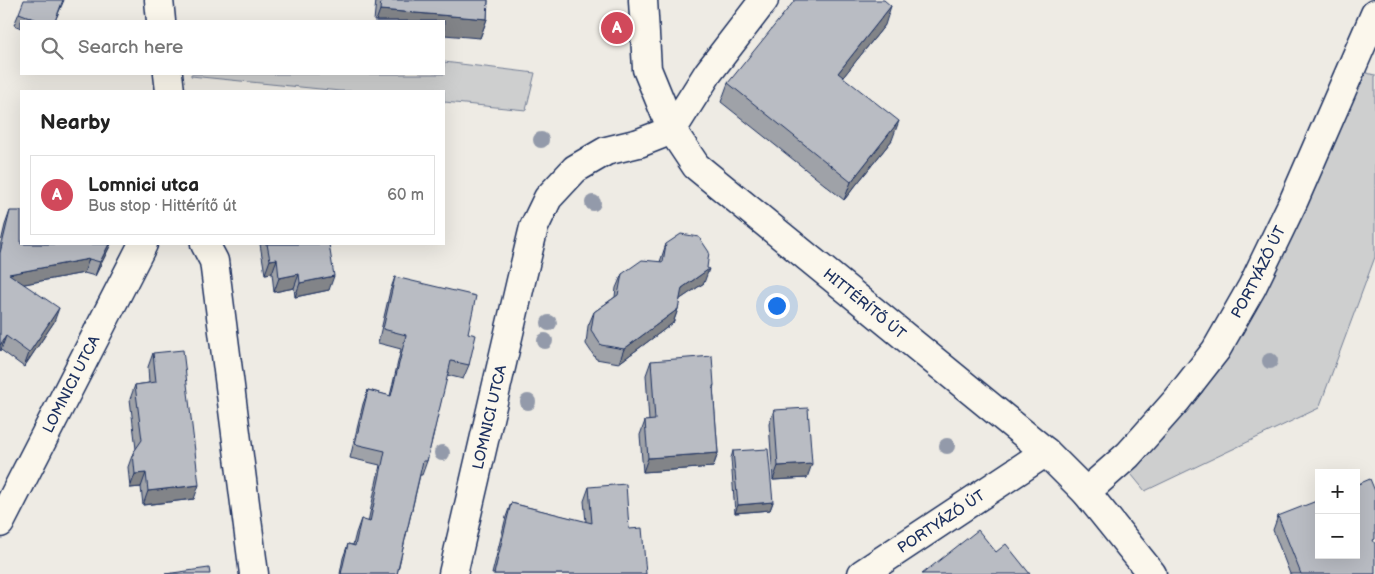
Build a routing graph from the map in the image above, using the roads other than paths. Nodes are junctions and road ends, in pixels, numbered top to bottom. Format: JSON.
{"nodes":[{"id":1,"x":158,"y":0,"type":"edge"},
{"id":2,"x":643,"y":0,"type":"edge"},
{"id":3,"x":764,"y":0,"type":"edge"},
{"id":4,"x":1375,"y":14,"type":"edge"},
{"id":5,"x":161,"y":20,"type":"edge"},
{"id":6,"x":168,"y":75,"type":"edge"},
{"id":7,"x":170,"y":90,"type":"edge"},
{"id":8,"x":672,"y":130,"type":"junction"},
{"id":9,"x":142,"y":245,"type":"edge"},
{"id":10,"x":206,"y":245,"type":"edge"},
{"id":11,"x":1046,"y":452,"type":"junction"},
{"id":12,"x":1086,"y":492,"type":"junction"},
{"id":13,"x":0,"y":524,"type":"edge"},
{"id":14,"x":254,"y":574,"type":"edge"},
{"id":15,"x":453,"y":574,"type":"edge"},
{"id":16,"x":862,"y":574,"type":"edge"},
{"id":17,"x":1152,"y":574,"type":"edge"}],
"edges":[{"from":1,"to":5,"type":"street"},
{"from":2,"to":8,"type":"street","name":"HITTÉRÍTŐ ÚT"},
{"from":3,"to":8,"type":"street"},
{"from":4,"to":12,"type":"street","name":"PORTYÁZÓ ÚT"},
{"from":6,"to":7,"type":"street"},
{"from":8,"to":11,"type":"street","name":"HITTÉRÍTŐ ÚT"},
{"from":8,"to":15,"type":"street","name":"LOMNICI UTCA"},
{"from":9,"to":13,"type":"street","name":"LOMNICI UTCA"},
{"from":10,"to":14,"type":"street"},
{"from":11,"to":12,"type":"street","name":"HITTÉRÍTŐ ÚT"},
{"from":11,"to":16,"type":"street","name":"PORTYÁZÓ ÚT"},
{"from":12,"to":17,"type":"street","name":"HITTÉRÍTŐ ÚT"}]}
